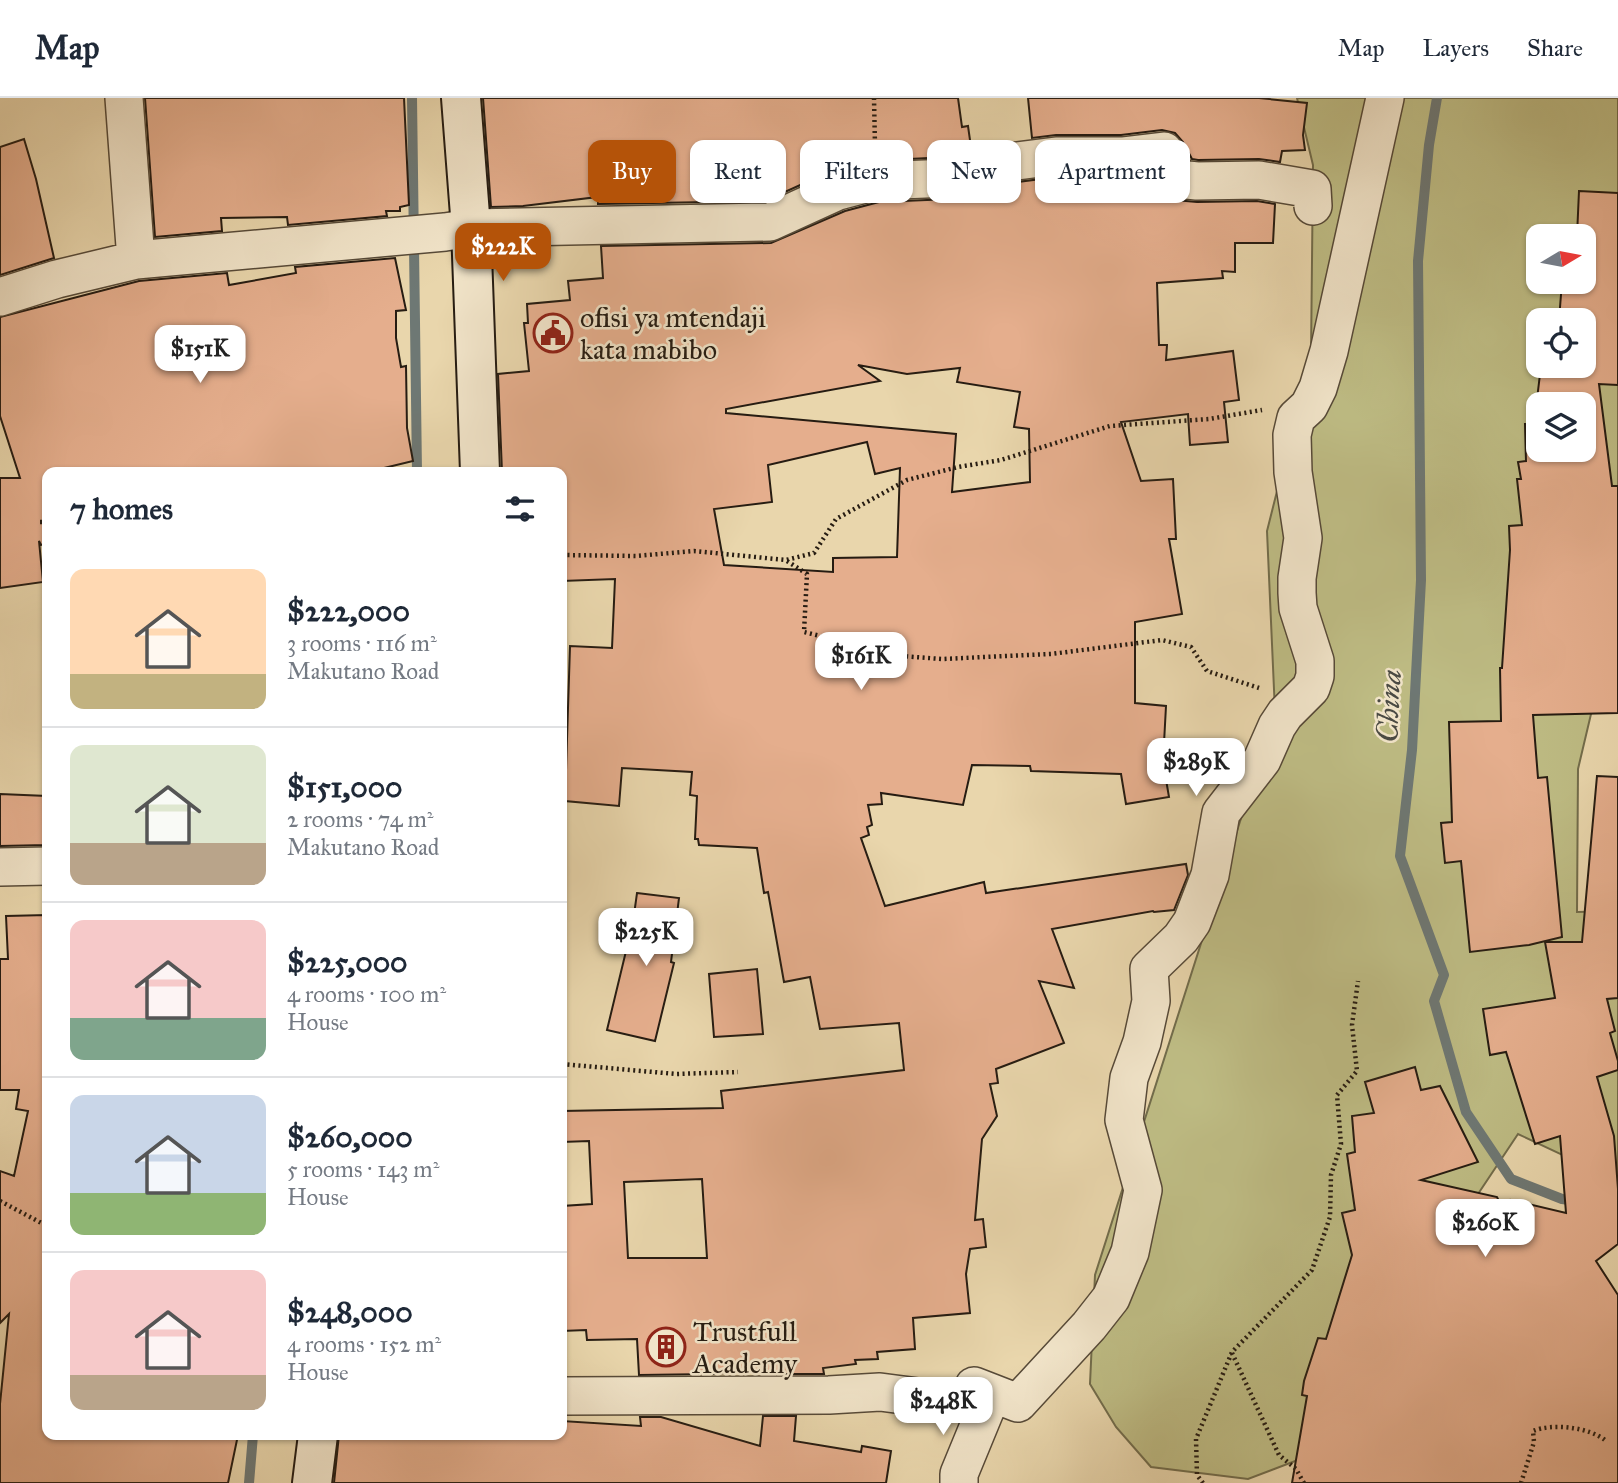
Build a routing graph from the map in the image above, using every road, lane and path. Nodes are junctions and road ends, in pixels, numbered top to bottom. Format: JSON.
{"nodes":[{"id":1,"x":124,"y":98,"type":"edge"},
{"id":2,"x":461,"y":98,"type":"edge"},
{"id":3,"x":874,"y":98,"type":"edge"},
{"id":4,"x":1385,"y":98,"type":"edge"},
{"id":5,"x":875,"y":140,"type":"edge"},
{"id":6,"x":913,"y":179,"type":"edge"},
{"id":7,"x":812,"y":203,"type":"edge"},
{"id":8,"x":1313,"y":206,"type":"dead end"},
{"id":9,"x":471,"y":228,"type":"junction"},
{"id":10,"x":136,"y":260,"type":"junction"},
{"id":11,"x":0,"y":297,"type":"edge"},
{"id":12,"x":1296,"y":418,"type":"junction"},
{"id":13,"x":480,"y":467,"type":"edge"},
{"id":14,"x":567,"y":555,"type":"edge"},
{"id":15,"x":786,"y":560,"type":"junction"},
{"id":16,"x":1296,"y":701,"type":"junction"},
{"id":17,"x":42,"y":866,"type":"edge"},
{"id":18,"x":0,"y":867,"type":"edge"},
{"id":19,"x":1358,"y":981,"type":"dead end"},
{"id":20,"x":567,"y":1063,"type":"edge"},
{"id":21,"x":738,"y":1072,"type":"dead end"},
{"id":22,"x":0,"y":1202,"type":"edge"},
{"id":23,"x":42,"y":1223,"type":"edge"},
{"id":24,"x":1232,"y":1352,"type":"junction"},
{"id":25,"x":567,"y":1396,"type":"edge"},
{"id":26,"x":987,"y":1406,"type":"junction"},
{"id":27,"x":317,"y":1440,"type":"edge"},
{"id":28,"x":1606,"y":1441,"type":"dead end"},
{"id":29,"x":312,"y":1483,"type":"edge"},
{"id":30,"x":959,"y":1483,"type":"edge"},
{"id":31,"x":1203,"y":1483,"type":"edge"},
{"id":32,"x":1304,"y":1483,"type":"edge"},
{"id":33,"x":1521,"y":1483,"type":"edge"}],
"edges":[{"from":1,"to":10,"type":"street"},
{"from":2,"to":9,"type":"street"},
{"from":3,"to":5,"type":"path"},
{"from":4,"to":12,"type":"street"},
{"from":6,"to":8,"type":"street"},
{"from":7,"to":9,"type":"street"},
{"from":9,"to":10,"type":"street"},
{"from":9,"to":13,"type":"street"},
{"from":10,"to":11,"type":"street"},
{"from":12,"to":15,"type":"path"},
{"from":12,"to":16,"type":"street"},
{"from":14,"to":15,"type":"path"},
{"from":15,"to":16,"type":"path"},
{"from":16,"to":26,"type":"street"},
{"from":17,"to":18,"type":"street"},
{"from":19,"to":24,"type":"path"},
{"from":20,"to":21,"type":"path"},
{"from":22,"to":23,"type":"path"},
{"from":24,"to":31,"type":"path"},
{"from":24,"to":32,"type":"path"},
{"from":25,"to":26,"type":"street"},
{"from":26,"to":30,"type":"street"},
{"from":27,"to":29,"type":"street"},
{"from":28,"to":33,"type":"path"}]}
